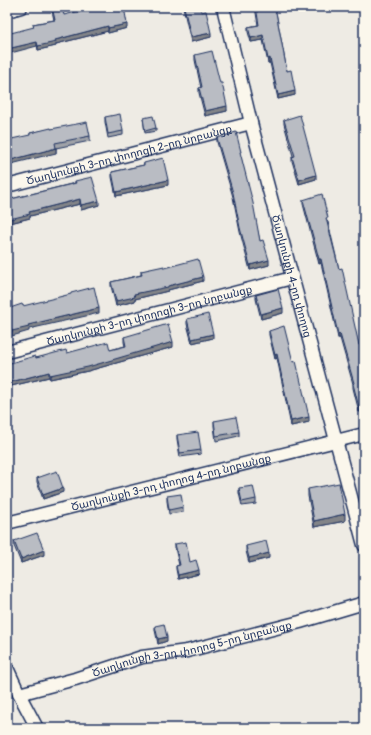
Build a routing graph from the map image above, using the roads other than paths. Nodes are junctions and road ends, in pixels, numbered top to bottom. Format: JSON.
{"nodes":[{"id":1,"x":21,"y":7,"type":"edge"},
{"id":2,"x":223,"y":7,"type":"edge"},
{"id":3,"x":7,"y":11,"type":"edge"},
{"id":4,"x":251,"y":123,"type":"junction"},
{"id":5,"x":7,"y":186,"type":"edge"},
{"id":6,"x":292,"y":278,"type":"junction"},
{"id":7,"x":7,"y":352,"type":"edge"},
{"id":8,"x":364,"y":434,"type":"edge"},
{"id":9,"x":336,"y":442,"type":"junction"},
{"id":10,"x":7,"y":523,"type":"edge"},
{"id":11,"x":364,"y":545,"type":"edge"},
{"id":12,"x":364,"y":603,"type":"edge"},
{"id":13,"x":7,"y":668,"type":"edge"},
{"id":14,"x":19,"y":694,"type":"junction"},
{"id":15,"x":37,"y":728,"type":"edge"}],
"edges":[{"from":1,"to":3,"type":"street"},
{"from":2,"to":4,"type":"street","name":"Ծաղկունքի 4-րդ փողոց"},
{"from":4,"to":5,"type":"street","name":"Ծաղկունքի 3-րդ փողոցի 2-րդ նրբանցք"},
{"from":4,"to":6,"type":"street","name":"Ծաղկունքի 4-րդ փողոց"},
{"from":6,"to":7,"type":"street","name":"Ծաղկունքի 3-րդ փողոցի 3-րդ նրբանցք"},
{"from":6,"to":9,"type":"street","name":"Ծաղկունքի 4-րդ փողոց"},
{"from":8,"to":9,"type":"street","name":"Ծաղկունքի 3-րդ փողոց 4-րդ նրբանցք"},
{"from":9,"to":10,"type":"street","name":"Ծաղկունքի 3-րդ փողոց 4-րդ նրբանցք"},
{"from":9,"to":11,"type":"street","name":"Ծաղկունքի 4-րդ փողոց"},
{"from":12,"to":14,"type":"street","name":"Ծաղկունքի 3-րդ փողոց 5-րդ նրբանցք"},
{"from":13,"to":14,"type":"street"},
{"from":14,"to":15,"type":"street"}]}
